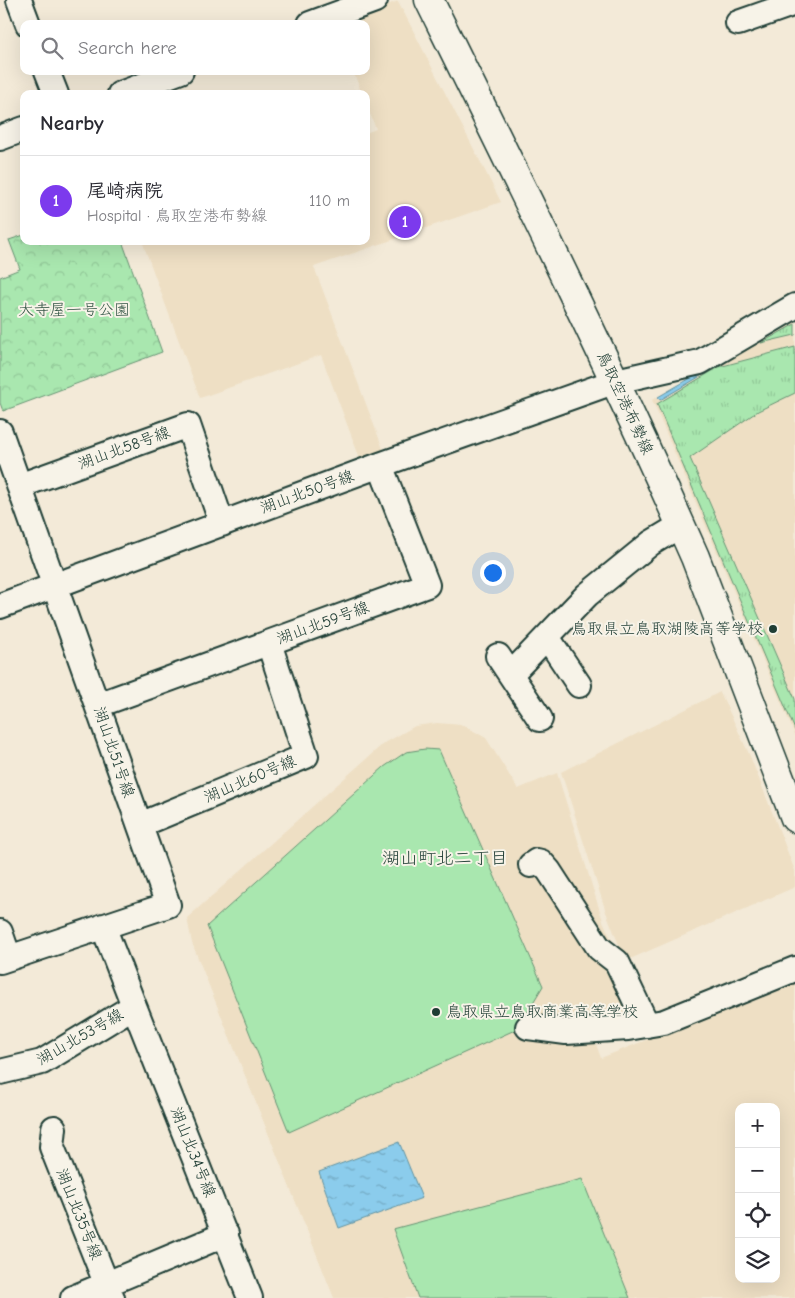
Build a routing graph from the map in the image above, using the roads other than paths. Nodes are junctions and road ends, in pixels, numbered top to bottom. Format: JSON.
{"nodes":[{"id":1,"x":19,"y":0,"type":"edge"},
{"id":2,"x":374,"y":0,"type":"edge"},
{"id":3,"x":429,"y":0,"type":"edge"},
{"id":4,"x":795,"y":3,"type":"edge"},
{"id":5,"x":26,"y":20,"type":"edge"},
{"id":6,"x":321,"y":20,"type":"edge"},
{"id":7,"x":738,"y":23,"type":"dead end"},
{"id":8,"x":49,"y":75,"type":"edge"},
{"id":9,"x":170,"y":75,"type":"edge"},
{"id":10,"x":54,"y":90,"type":"edge"},
{"id":11,"x":131,"y":90,"type":"edge"},
{"id":12,"x":20,"y":130,"type":"edge"},
{"id":13,"x":0,"y":138,"type":"edge"},
{"id":14,"x":795,"y":306,"type":"edge"},
{"id":15,"x":616,"y":381,"type":"junction"},
{"id":16,"x":0,"y":432,"type":"edge"},
{"id":17,"x":380,"y":466,"type":"junction"},
{"id":18,"x":19,"y":486,"type":"junction"},
{"id":19,"x":222,"y":524,"type":"junction"},
{"id":20,"x":681,"y":525,"type":"junction"},
{"id":21,"x":54,"y":586,"type":"junction"},
{"id":22,"x":0,"y":606,"type":"edge"},
{"id":23,"x":547,"y":637,"type":"junction"},
{"id":24,"x":269,"y":643,"type":"junction"},
{"id":25,"x":579,"y":685,"type":"dead end"},
{"id":26,"x":98,"y":705,"type":"junction"},
{"id":27,"x":540,"y":719,"type":"dead end"},
{"id":28,"x":795,"y":818,"type":"edge"},
{"id":29,"x":140,"y":825,"type":"junction"},
{"id":30,"x":531,"y":864,"type":"dead end"},
{"id":31,"x":103,"y":926,"type":"junction"},
{"id":32,"x":0,"y":932,"type":"edge"},
{"id":33,"x":5,"y":960,"type":"edge"},
{"id":34,"x":795,"y":969,"type":"edge"},
{"id":35,"x":134,"y":1006,"type":"junction"},
{"id":36,"x":647,"y":1025,"type":"junction"},
{"id":37,"x":528,"y":1027,"type":"dead end"},
{"id":38,"x":0,"y":1072,"type":"edge"},
{"id":39,"x":54,"y":1128,"type":"dead end"},
{"id":40,"x":226,"y":1234,"type":"junction"},
{"id":41,"x":109,"y":1291,"type":"edge"},
{"id":42,"x":73,"y":1298,"type":"edge"},
{"id":43,"x":250,"y":1298,"type":"edge"}],
"edges":[{"from":1,"to":5,"type":"street"},
{"from":2,"to":6,"type":"street"},
{"from":3,"to":15,"type":"main road","name":"鳥取空港布勢線"},
{"from":4,"to":7,"type":"street"},
{"from":8,"to":10,"type":"street"},
{"from":9,"to":11,"type":"street"},
{"from":12,"to":13,"type":"street"},
{"from":14,"to":15,"type":"street","name":"湖山北50号線"},
{"from":15,"to":17,"type":"street","name":"湖山北50号線"},
{"from":15,"to":20,"type":"main road","name":"鳥取空港布勢線"},
{"from":16,"to":18,"type":"street","name":"湖山北51号線"},
{"from":17,"to":19,"type":"street","name":"湖山北50号線"},
{"from":17,"to":24,"type":"street","name":"湖山北59号線"},
{"from":18,"to":19,"type":"street","name":"湖山北58号線"},
{"from":18,"to":21,"type":"street","name":"湖山北51号線"},
{"from":19,"to":21,"type":"street","name":"湖山北50号線"},
{"from":20,"to":23,"type":"street"},
{"from":20,"to":28,"type":"main road","name":"鳥取空港布勢線"},
{"from":21,"to":22,"type":"street","name":"湖山北50号線"},
{"from":21,"to":26,"type":"street","name":"湖山北51号線"},
{"from":23,"to":25,"type":"street"},
{"from":23,"to":27,"type":"street"},
{"from":24,"to":26,"type":"street","name":"湖山北59号線"},
{"from":24,"to":29,"type":"street","name":"湖山北60号線"},
{"from":26,"to":29,"type":"street","name":"湖山北51号線"},
{"from":29,"to":31,"type":"street","name":"湖山北51号線"},
{"from":30,"to":36,"type":"street"},
{"from":31,"to":33,"type":"street","name":"湖山北51号線"},
{"from":31,"to":35,"type":"street","name":"湖山北53号線"},
{"from":32,"to":33,"type":"street"},
{"from":34,"to":36,"type":"street"},
{"from":35,"to":38,"type":"street","name":"湖山北53号線"},
{"from":35,"to":40,"type":"street","name":"湖山北34号線"},
{"from":36,"to":37,"type":"street"},
{"from":39,"to":41,"type":"street","name":"湖山北35号線"},
{"from":40,"to":41,"type":"street"},
{"from":40,"to":43,"type":"street","name":"湖山北34号線"},
{"from":41,"to":42,"type":"street"}]}
